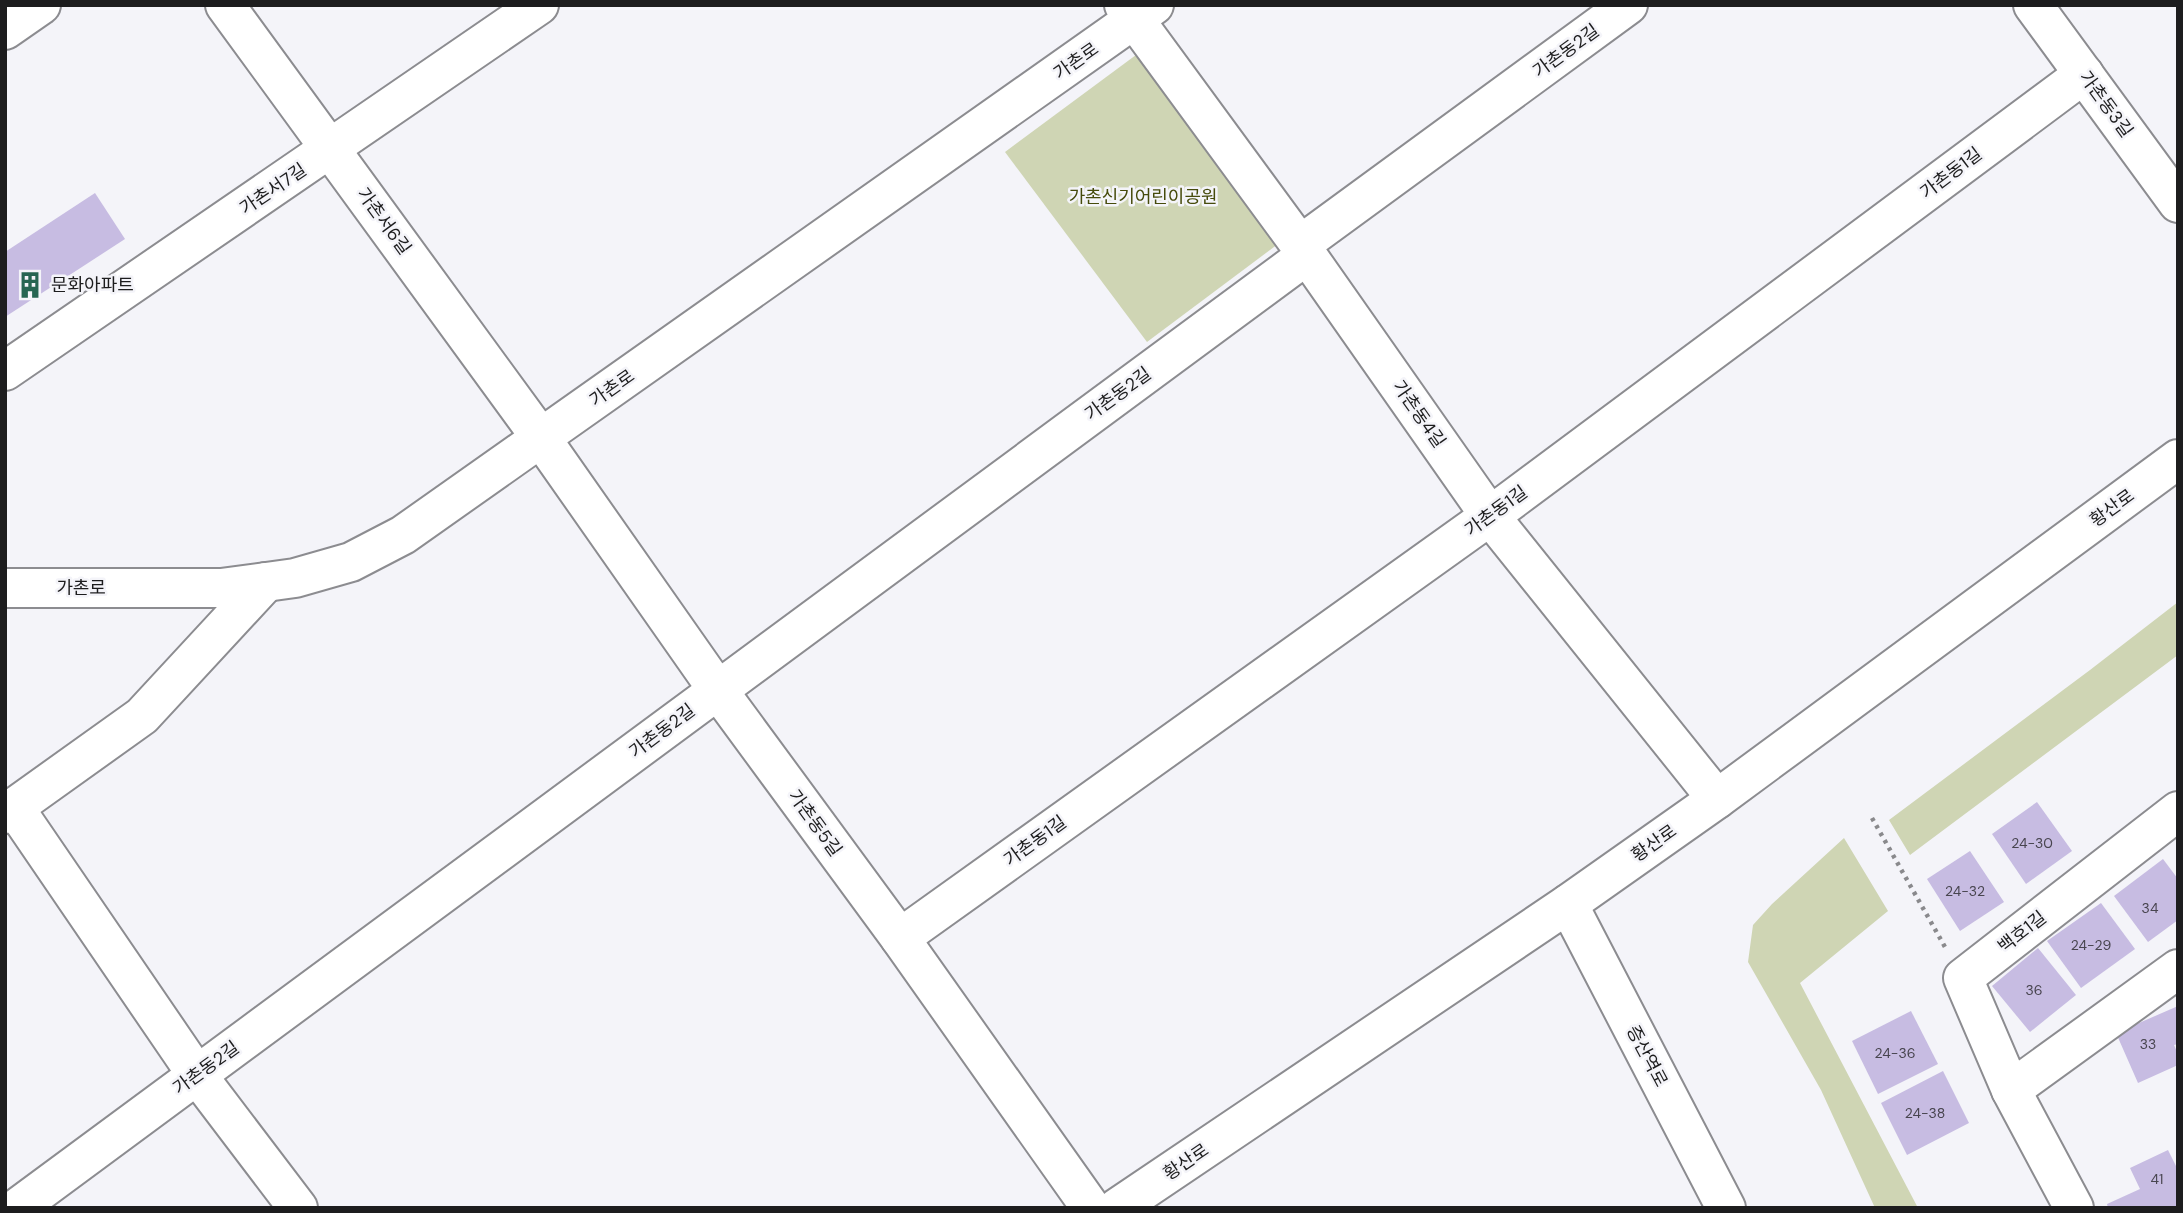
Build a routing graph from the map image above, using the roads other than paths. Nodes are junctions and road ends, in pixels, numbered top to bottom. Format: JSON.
{"nodes":[{"id":1,"x":41,"y":5,"type":"edge"},
{"id":2,"x":225,"y":5,"type":"edge"},
{"id":3,"x":539,"y":5,"type":"edge"},
{"id":4,"x":1628,"y":5,"type":"edge"},
{"id":5,"x":2034,"y":5,"type":"edge"},
{"id":6,"x":1138,"y":10,"type":"edge"},
{"id":7,"x":5,"y":30,"type":"edge"},
{"id":8,"x":2084,"y":74,"type":"junction"},
{"id":9,"x":331,"y":149,"type":"junction"},
{"id":10,"x":2178,"y":203,"type":"edge"},
{"id":11,"x":1304,"y":250,"type":"junction"},
{"id":12,"x":5,"y":371,"type":"edge"},
{"id":13,"x":541,"y":438,"type":"junction"},
{"id":14,"x":2178,"y":459,"type":"edge"},
{"id":15,"x":1490,"y":516,"type":"junction"},
{"id":16,"x":266,"y":582,"type":"junction"},
{"id":17,"x":5,"y":588,"type":"edge"},
{"id":18,"x":716,"y":689,"type":"junction"},
{"id":19,"x":1717,"y":799,"type":"junction"},
{"id":20,"x":10,"y":811,"type":"edge"},
{"id":21,"x":2178,"y":811,"type":"edge"},
{"id":22,"x":1568,"y":904,"type":"junction"},
{"id":23,"x":900,"y":938,"type":"junction"},
{"id":24,"x":2178,"y":969,"type":"edge"},
{"id":25,"x":197,"y":1075,"type":"junction"},
{"id":26,"x":2011,"y":1090,"type":"junction"},
{"id":27,"x":17,"y":1208,"type":"edge"},
{"id":28,"x":298,"y":1208,"type":"edge"},
{"id":29,"x":1091,"y":1208,"type":"edge"},
{"id":30,"x":1117,"y":1208,"type":"edge"},
{"id":31,"x":1726,"y":1208,"type":"edge"},
{"id":32,"x":2074,"y":1208,"type":"edge"}],
"edges":[{"from":1,"to":7,"type":"street"},
{"from":2,"to":9,"type":"street","name":"가촌서6길"},
{"from":3,"to":9,"type":"street","name":"가촌서7길"},
{"from":4,"to":11,"type":"street","name":"가촌동2길"},
{"from":5,"to":8,"type":"street","name":"가촌동3길"},
{"from":6,"to":11,"type":"street","name":"가촌동4길"},
{"from":6,"to":13,"type":"street","name":"가촌로"},
{"from":8,"to":10,"type":"street","name":"가촌동3길"},
{"from":8,"to":15,"type":"street","name":"가촌동1길"},
{"from":9,"to":12,"type":"street","name":"가촌서7길"},
{"from":9,"to":13,"type":"street","name":"가촌서6길"},
{"from":11,"to":15,"type":"street","name":"가촌동4길"},
{"from":11,"to":18,"type":"street","name":"가촌동2길"},
{"from":13,"to":16,"type":"street","name":"가촌로"},
{"from":13,"to":18,"type":"street","name":"가촌동5길"},
{"from":14,"to":19,"type":"street","name":"황산로"},
{"from":15,"to":19,"type":"street","name":"가촌동4길"},
{"from":15,"to":23,"type":"street","name":"가촌동1길"},
{"from":16,"to":17,"type":"street","name":"가촌로"},
{"from":16,"to":20,"type":"street"},
{"from":18,"to":23,"type":"street","name":"가촌동5길"},
{"from":18,"to":25,"type":"street","name":"가촌동2길"},
{"from":19,"to":22,"type":"street","name":"황산로"},
{"from":20,"to":25,"type":"street"},
{"from":21,"to":26,"type":"street","name":"백호1길"},
{"from":22,"to":30,"type":"street","name":"황산로"},
{"from":22,"to":31,"type":"street","name":"증산역로"},
{"from":23,"to":29,"type":"street","name":"가촌동5길"},
{"from":24,"to":26,"type":"street"},
{"from":25,"to":27,"type":"street","name":"가촌동2길"},
{"from":25,"to":28,"type":"street"},
{"from":26,"to":32,"type":"street"}]}
